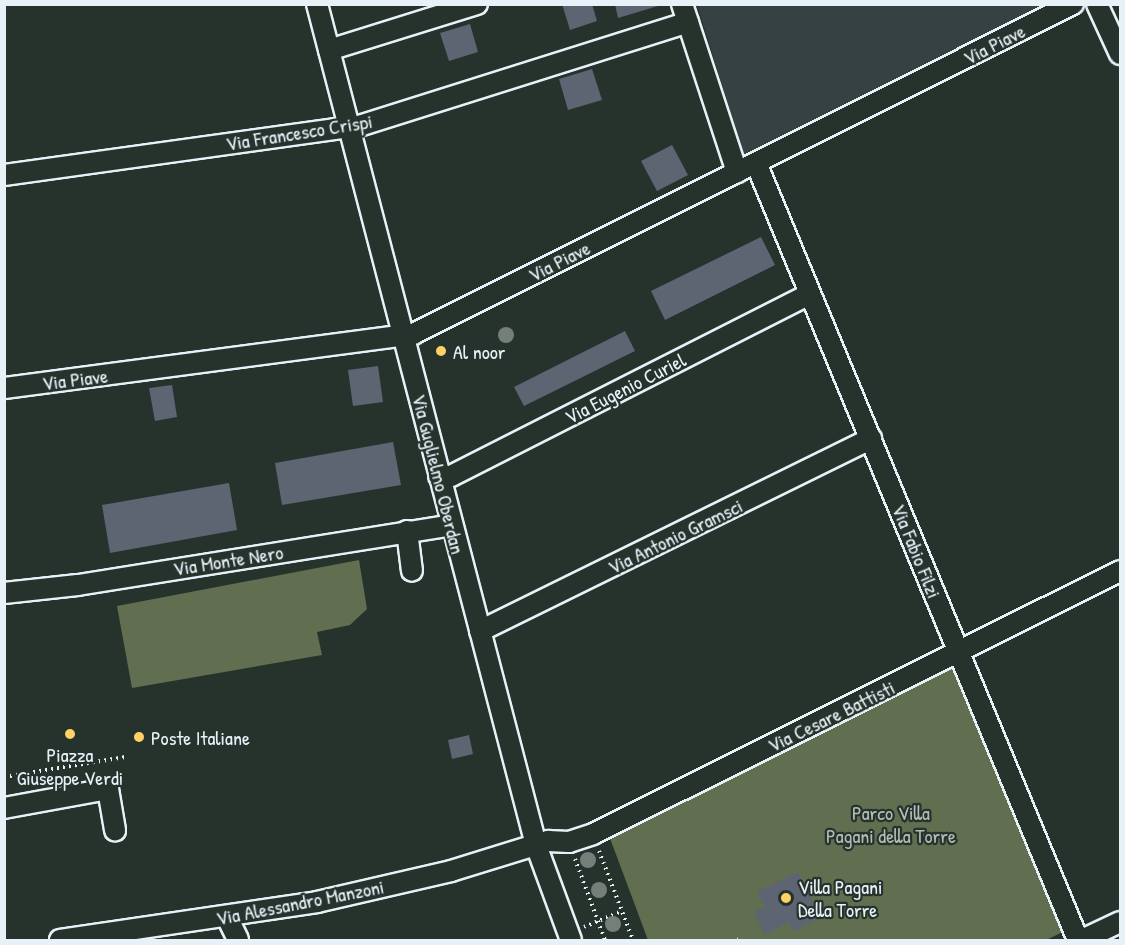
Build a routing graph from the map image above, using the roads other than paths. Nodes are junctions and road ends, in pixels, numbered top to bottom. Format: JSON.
{"nodes":[{"id":1,"x":317,"y":4,"type":"edge"},
{"id":2,"x":477,"y":4,"type":"edge"},
{"id":3,"x":1073,"y":4,"type":"edge"},
{"id":4,"x":1097,"y":4,"type":"edge"},
{"id":5,"x":685,"y":13,"type":"edge"},
{"id":6,"x":329,"y":50,"type":"junction"},
{"id":7,"x":1120,"y":54,"type":"edge"},
{"id":8,"x":349,"y":128,"type":"junction"},
{"id":9,"x":756,"y":163,"type":"junction"},
{"id":10,"x":736,"y":172,"type":"junction"},
{"id":11,"x":4,"y":175,"type":"edge"},
{"id":12,"x":809,"y":294,"type":"junction"},
{"id":13,"x":404,"y":337,"type":"junction"},
{"id":14,"x":4,"y":388,"type":"edge"},
{"id":15,"x":871,"y":439,"type":"junction"},
{"id":16,"x":439,"y":476,"type":"junction"},
{"id":17,"x":452,"y":525,"type":"junction"},
{"id":18,"x":407,"y":531,"type":"junction"},
{"id":19,"x":412,"y":571,"type":"dead end"},
{"id":20,"x":1120,"y":571,"type":"edge"},
{"id":21,"x":4,"y":593,"type":"edge"},
{"id":22,"x":480,"y":631,"type":"junction"},
{"id":23,"x":959,"y":652,"type":"junction"},
{"id":24,"x":4,"y":808,"type":"edge"},
{"id":25,"x":115,"y":830,"type":"dead end"},
{"id":26,"x":536,"y":845,"type":"junction"},
{"id":27,"x":227,"y":917,"type":"junction"},
{"id":28,"x":1120,"y":922,"type":"edge"},
{"id":29,"x":570,"y":937,"type":"edge"},
{"id":30,"x":60,"y":940,"type":"edge"},
{"id":31,"x":238,"y":940,"type":"edge"},
{"id":32,"x":1080,"y":940,"type":"edge"}],
"edges":[{"from":1,"to":6,"type":"street","name":"Via Guglielmo Oberdan"},
{"from":2,"to":6,"type":"street"},
{"from":3,"to":9,"type":"street","name":"Via Piave"},
{"from":4,"to":7,"type":"street"},
{"from":5,"to":8,"type":"street","name":"Via Francesco Crispi"},
{"from":5,"to":10,"type":"street"},
{"from":6,"to":8,"type":"street","name":"Via Guglielmo Oberdan"},
{"from":8,"to":11,"type":"street","name":"Via Francesco Crispi"},
{"from":8,"to":13,"type":"street","name":"Via Guglielmo Oberdan"},
{"from":9,"to":10,"type":"street","name":"Via Piave"},
{"from":9,"to":12,"type":"street","name":"Via Fabio Filzi"},
{"from":10,"to":13,"type":"street","name":"Via Piave"},
{"from":12,"to":15,"type":"street","name":"Via Fabio Filzi"},
{"from":12,"to":16,"type":"street","name":"Via Eugenio Curiel"},
{"from":13,"to":14,"type":"street","name":"Via Piave"},
{"from":13,"to":16,"type":"street","name":"Via Guglielmo Oberdan"},
{"from":15,"to":22,"type":"street","name":"Via Antonio Gramsci"},
{"from":15,"to":23,"type":"street","name":"Via Fabio Filzi"},
{"from":16,"to":17,"type":"street","name":"Via Guglielmo Oberdan"},
{"from":17,"to":18,"type":"street","name":"Via Monte Nero"},
{"from":17,"to":22,"type":"street","name":"Via Guglielmo Oberdan"},
{"from":18,"to":19,"type":"street"},
{"from":18,"to":21,"type":"street","name":"Via Monte Nero"},
{"from":20,"to":23,"type":"street","name":"Via Cesare Battisti"},
{"from":22,"to":26,"type":"street","name":"Via Guglielmo Oberdan"},
{"from":23,"to":26,"type":"street","name":"Via Cesare Battisti"},
{"from":23,"to":32,"type":"street","name":"Via Fabio Filzi"},
{"from":24,"to":25,"type":"street"},
{"from":26,"to":27,"type":"street","name":"Via Alessandro Manzoni"},
{"from":26,"to":29,"type":"street","name":"Via Guglielmo Oberdan"},
{"from":27,"to":30,"type":"street","name":"Via Alessandro Manzoni"},
{"from":27,"to":31,"type":"street"},
{"from":28,"to":32,"type":"street"}]}
